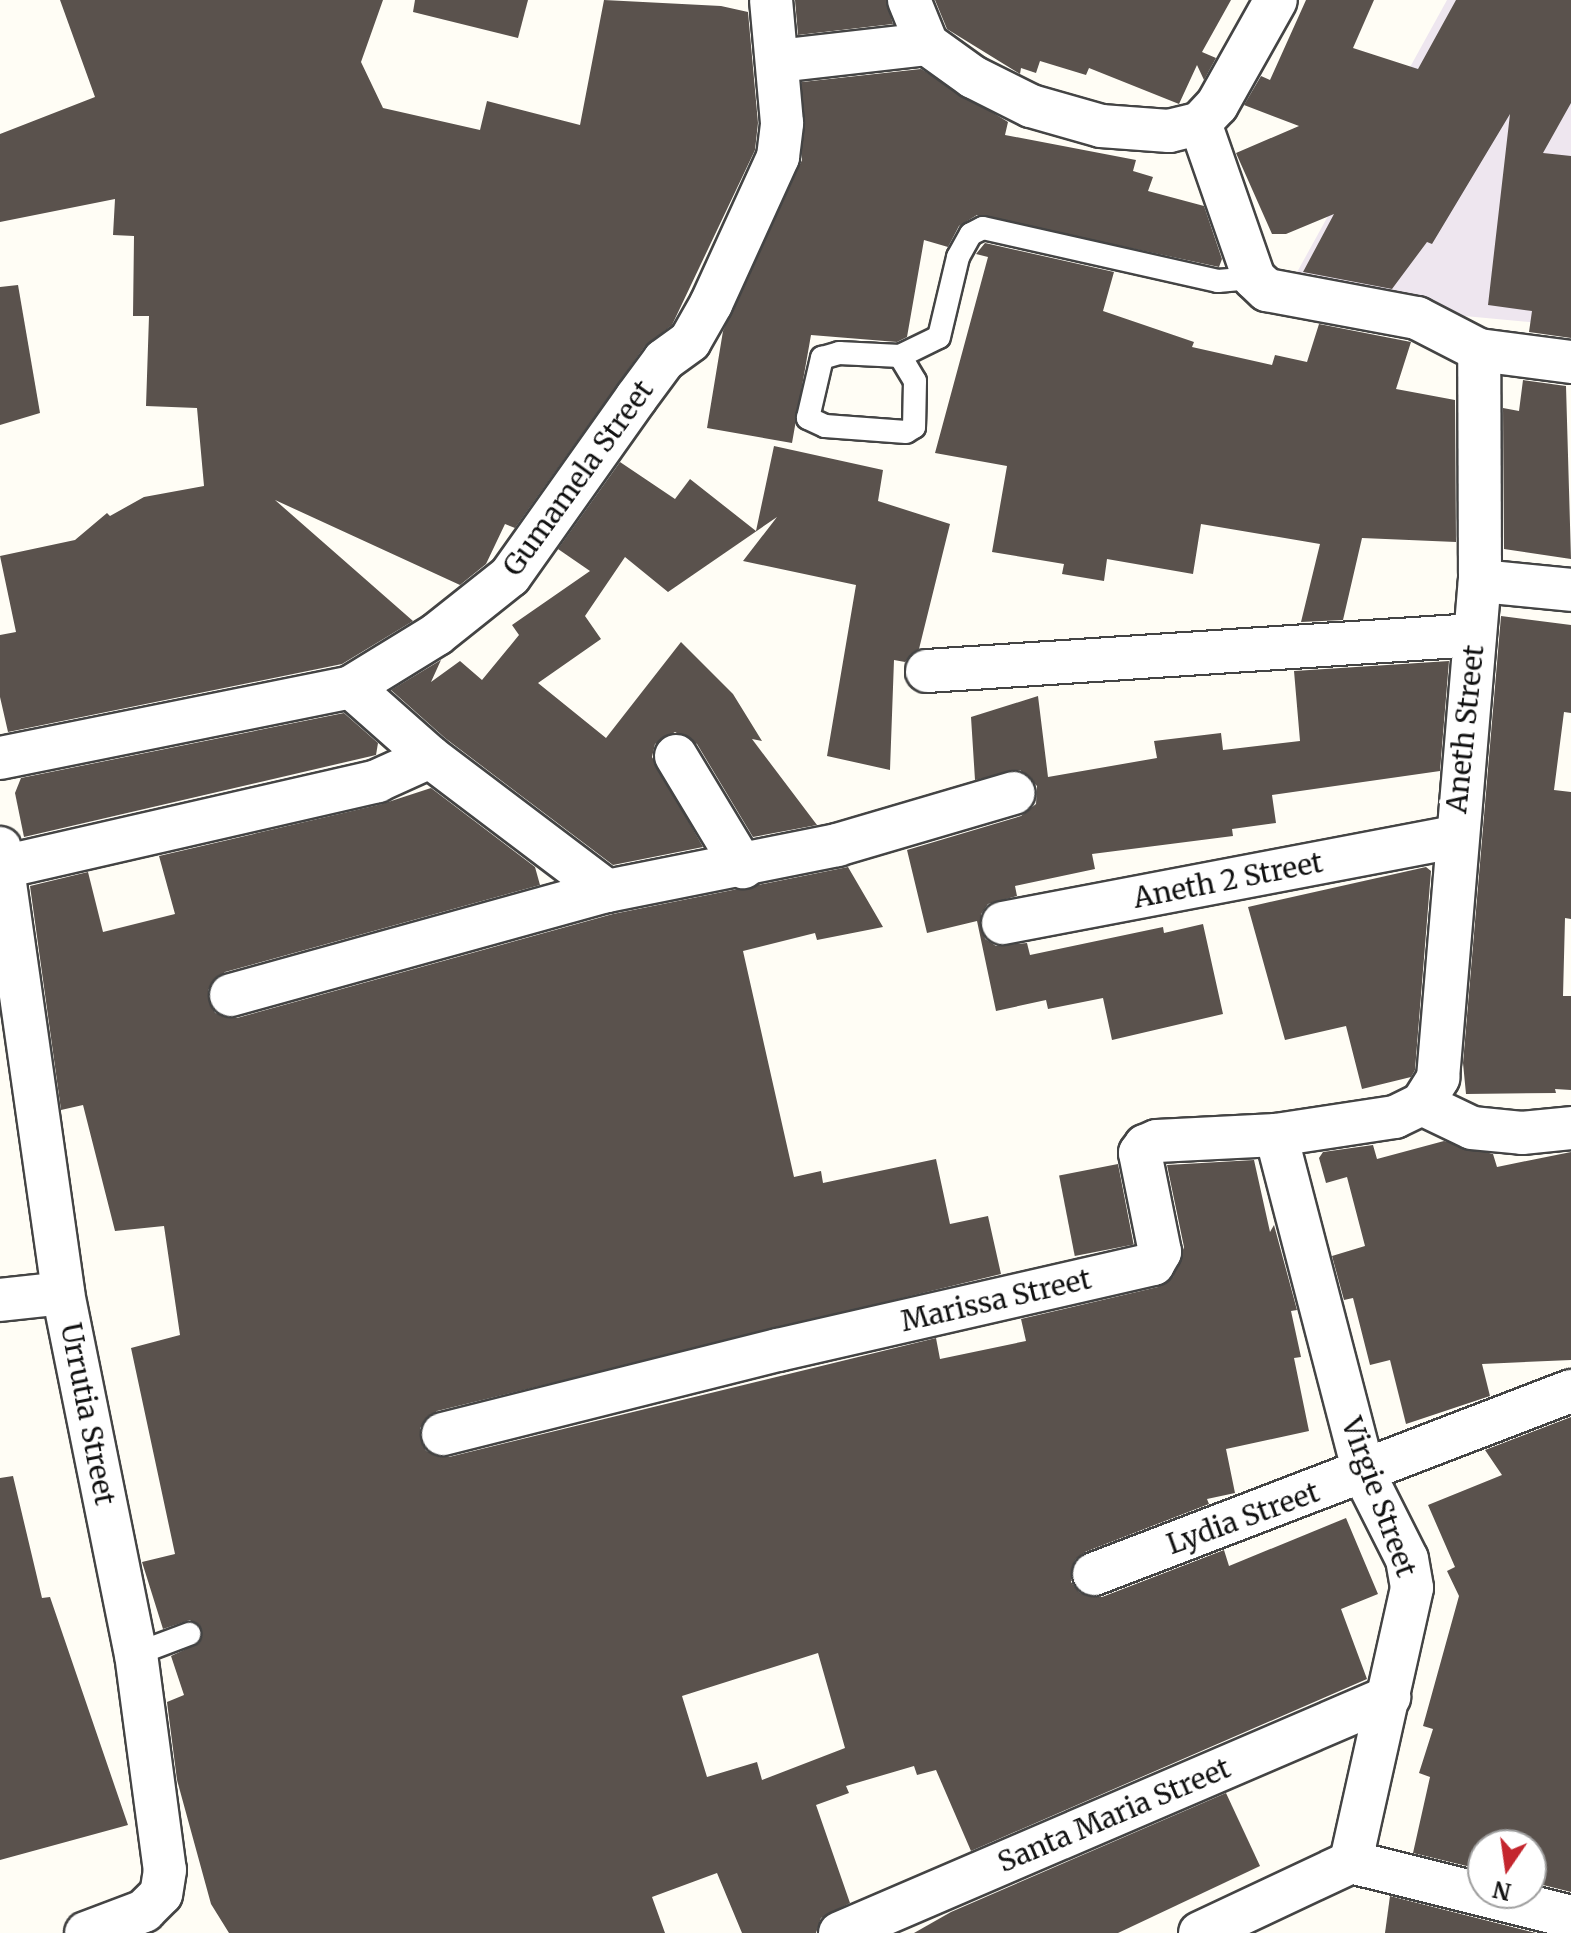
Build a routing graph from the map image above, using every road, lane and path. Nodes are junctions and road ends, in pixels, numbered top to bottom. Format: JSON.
{"nodes":[{"id":1,"x":771,"y":0,"type":"edge"},
{"id":2,"x":909,"y":0,"type":"edge"},
{"id":3,"x":1276,"y":0,"type":"edge"},
{"id":4,"x":927,"y":44,"type":"junction"},
{"id":5,"x":778,"y":61,"type":"junction"},
{"id":6,"x":1200,"y":123,"type":"junction"},
{"id":7,"x":1254,"y":278,"type":"junction"},
{"id":8,"x":1479,"y":350,"type":"junction"},
{"id":9,"x":900,"y":356,"type":"junction"},
{"id":10,"x":1571,"y":362,"type":"edge"},
{"id":11,"x":1480,"y":581,"type":"junction"},
{"id":12,"x":1571,"y":590,"type":"edge"},
{"id":13,"x":1475,"y":635,"type":"junction"},
{"id":14,"x":927,"y":671,"type":"dead end"},
{"id":15,"x":351,"y":687,"type":"junction"},
{"id":16,"x":676,"y":756,"type":"dead end"},
{"id":17,"x":430,"y":757,"type":"junction"},
{"id":18,"x":0,"y":758,"type":"edge"},
{"id":19,"x":1014,"y":793,"type":"dead end"},
{"id":20,"x":1454,"y":837,"type":"junction"},
{"id":21,"x":1,"y":857,"type":"edge"},
{"id":22,"x":743,"y":867,"type":"junction"},
{"id":23,"x":607,"y":891,"type":"junction"},
{"id":24,"x":1003,"y":923,"type":"dead end"},
{"id":25,"x":231,"y":995,"type":"dead end"},
{"id":26,"x":1422,"y":1104,"type":"junction"},
{"id":27,"x":1571,"y":1128,"type":"edge"},
{"id":28,"x":1276,"y":1135,"type":"junction"},
{"id":29,"x":63,"y":1293,"type":"junction"},
{"id":30,"x":0,"y":1300,"type":"edge"},
{"id":31,"x":1571,"y":1391,"type":"edge"},
{"id":32,"x":443,"y":1434,"type":"dead end"},
{"id":33,"x":1364,"y":1474,"type":"junction"},
{"id":34,"x":1094,"y":1574,"type":"dead end"},
{"id":35,"x":189,"y":1634,"type":"dead end"},
{"id":36,"x":136,"y":1654,"type":"junction"},
{"id":37,"x":1389,"y":1697,"type":"junction"},
{"id":38,"x":1351,"y":1862,"type":"junction"},
{"id":39,"x":1571,"y":1917,"type":"edge"},
{"id":40,"x":86,"y":1933,"type":"edge"},
{"id":41,"x":840,"y":1933,"type":"edge"},
{"id":42,"x":1200,"y":1933,"type":"edge"}],
"edges":[{"from":1,"to":5,"type":"street","name":"Gumamela Street"},
{"from":2,"to":4,"type":"street"},
{"from":3,"to":6,"type":"street"},
{"from":4,"to":5,"type":"street"},
{"from":4,"to":6,"type":"street"},
{"from":5,"to":15,"type":"street","name":"Gumamela Street"},
{"from":6,"to":7,"type":"street"},
{"from":7,"to":8,"type":"street"},
{"from":7,"to":9,"type":"lane"},
{"from":8,"to":10,"type":"street"},
{"from":8,"to":11,"type":"street","name":"Aneth Street"},
{"from":9,"to":9,"type":"lane"},
{"from":11,"to":12,"type":"street"},
{"from":11,"to":13,"type":"street","name":"Aneth Street"},
{"from":13,"to":14,"type":"street"},
{"from":13,"to":20,"type":"street","name":"Aneth Street"},
{"from":15,"to":17,"type":"street"},
{"from":15,"to":18,"type":"street","name":"Gumamela Street"},
{"from":16,"to":22,"type":"street"},
{"from":17,"to":21,"type":"street"},
{"from":17,"to":23,"type":"street"},
{"from":19,"to":22,"type":"street"},
{"from":20,"to":24,"type":"street","name":"Aneth 2 Street"},
{"from":20,"to":26,"type":"street","name":"Aneth Street"},
{"from":21,"to":29,"type":"street","name":"Urrutia Street"},
{"from":22,"to":23,"type":"street"},
{"from":23,"to":25,"type":"street"},
{"from":26,"to":27,"type":"street"},
{"from":26,"to":28,"type":"street","name":"Marissa Street"},
{"from":28,"to":32,"type":"street","name":"Marissa Street"},
{"from":28,"to":33,"type":"street","name":"Virgie Street"},
{"from":29,"to":30,"type":"street"},
{"from":29,"to":36,"type":"street","name":"Urrutia Street"},
{"from":31,"to":33,"type":"street","name":"Lydia Street"},
{"from":33,"to":34,"type":"street","name":"Lydia Street"},
{"from":33,"to":37,"type":"street","name":"Virgie Street"},
{"from":35,"to":36,"type":"lane"},
{"from":36,"to":40,"type":"street","name":"Urrutia Street"},
{"from":37,"to":38,"type":"street","name":"Virgie Street"},
{"from":37,"to":41,"type":"street","name":"Santa Maria Street"},
{"from":38,"to":39,"type":"street"},
{"from":38,"to":42,"type":"street"}]}
